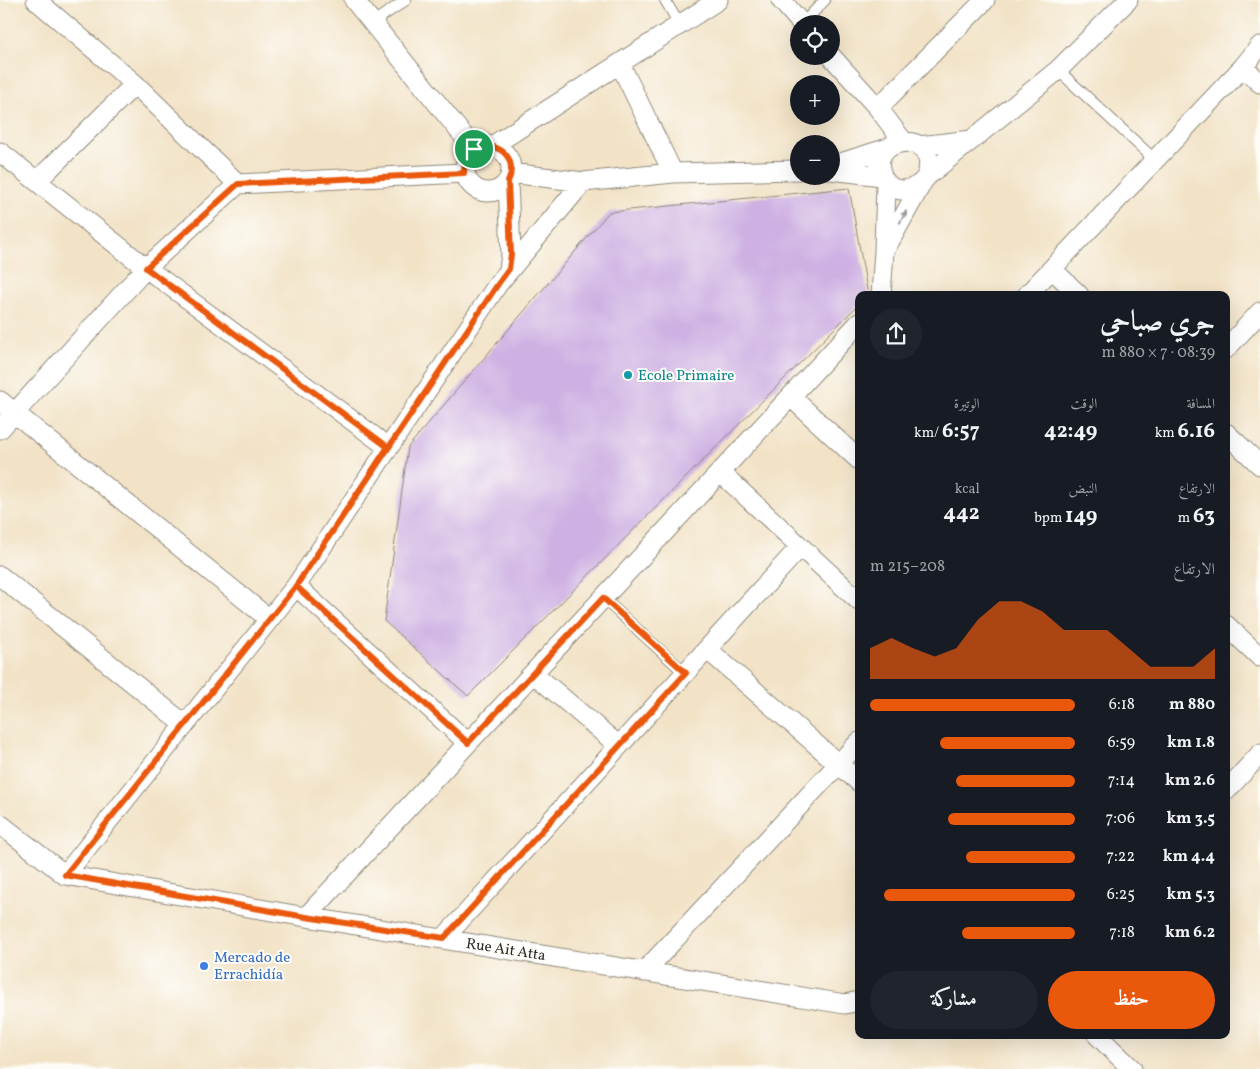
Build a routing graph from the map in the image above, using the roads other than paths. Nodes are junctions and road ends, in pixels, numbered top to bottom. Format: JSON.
{"nodes":[{"id":1,"x":36,"y":0,"type":"edge"},
{"id":2,"x":354,"y":0,"type":"edge"},
{"id":3,"x":406,"y":0,"type":"edge"},
{"id":4,"x":665,"y":0,"type":"edge"},
{"id":5,"x":718,"y":0,"type":"edge"},
{"id":6,"x":781,"y":0,"type":"edge"},
{"id":7,"x":825,"y":0,"type":"edge"},
{"id":8,"x":985,"y":0,"type":"edge"},
{"id":9,"x":1128,"y":0,"type":"edge"},
{"id":10,"x":794,"y":15,"type":"edge"},
{"id":11,"x":811,"y":15,"type":"edge"},
{"id":12,"x":372,"y":23,"type":"junction"},
{"id":13,"x":679,"y":24,"type":"junction"},
{"id":14,"x":1260,"y":46,"type":"edge"},
{"id":15,"x":620,"y":64,"type":"junction"},
{"id":16,"x":839,"y":65,"type":"edge"},
{"id":17,"x":1243,"y":67,"type":"junction"},
{"id":18,"x":1058,"y":70,"type":"junction"},
{"id":19,"x":1260,"y":83,"type":"edge"},
{"id":20,"x":135,"y":84,"type":"junction"},
{"id":21,"x":878,"y":108,"type":"junction"},
{"id":22,"x":972,"y":140,"type":"junction"},
{"id":23,"x":903,"y":145,"type":"junction"},
{"id":24,"x":483,"y":148,"type":"junction"},
{"id":25,"x":0,"y":152,"type":"edge"},
{"id":26,"x":1155,"y":160,"type":"junction"},
{"id":27,"x":840,"y":163,"type":"edge"},
{"id":28,"x":790,"y":170,"type":"edge"},
{"id":29,"x":840,"y":172,"type":"edge"},
{"id":30,"x":464,"y":173,"type":"junction"},
{"id":31,"x":673,"y":173,"type":"junction"},
{"id":32,"x":509,"y":178,"type":"junction"},
{"id":33,"x":884,"y":179,"type":"junction"},
{"id":34,"x":925,"y":180,"type":"junction"},
{"id":35,"x":37,"y":181,"type":"junction"},
{"id":36,"x":582,"y":182,"type":"junction"},
{"id":37,"x":238,"y":184,"type":"junction"},
{"id":38,"x":884,"y":251,"type":"junction"},
{"id":39,"x":146,"y":268,"type":"junction"},
{"id":40,"x":509,"y":269,"type":"junction"},
{"id":41,"x":1052,"y":269,"type":"junction"},
{"id":42,"x":881,"y":291,"type":"edge"},
{"id":43,"x":1031,"y":291,"type":"edge"},
{"id":44,"x":1075,"y":291,"type":"edge"},
{"id":45,"x":1260,"y":312,"type":"edge"},
{"id":46,"x":855,"y":327,"type":"edge"},
{"id":47,"x":1230,"y":345,"type":"edge"},
{"id":48,"x":791,"y":396,"type":"junction"},
{"id":49,"x":0,"y":401,"type":"edge"},
{"id":50,"x":15,"y":414,"type":"junction"},
{"id":51,"x":0,"y":429,"type":"edge"},
{"id":52,"x":1230,"y":437,"type":"edge"},
{"id":53,"x":388,"y":447,"type":"junction"},
{"id":54,"x":855,"y":456,"type":"edge"},
{"id":55,"x":1260,"y":465,"type":"edge"},
{"id":56,"x":720,"y":472,"type":"junction"},
{"id":57,"x":800,"y":547,"type":"junction"},
{"id":58,"x":0,"y":576,"type":"edge"},
{"id":59,"x":296,"y":586,"type":"junction"},
{"id":60,"x":855,"y":597,"type":"edge"},
{"id":61,"x":603,"y":598,"type":"junction"},
{"id":62,"x":268,"y":619,"type":"junction"},
{"id":63,"x":1230,"y":629,"type":"edge"},
{"id":64,"x":707,"y":649,"type":"junction"},
{"id":65,"x":1260,"y":657,"type":"edge"},
{"id":66,"x":533,"y":673,"type":"junction"},
{"id":67,"x":686,"y":673,"type":"junction"},
{"id":68,"x":184,"y":724,"type":"junction"},
{"id":69,"x":468,"y":743,"type":"junction"},
{"id":70,"x":619,"y":746,"type":"junction"},
{"id":71,"x":855,"y":746,"type":"edge"},
{"id":72,"x":1260,"y":754,"type":"edge"},
{"id":73,"x":839,"y":763,"type":"junction"},
{"id":74,"x":855,"y":778,"type":"edge"},
{"id":75,"x":1230,"y":786,"type":"edge"},
{"id":76,"x":0,"y":824,"type":"edge"},
{"id":77,"x":65,"y":875,"type":"junction"},
{"id":78,"x":306,"y":917,"type":"junction"},
{"id":79,"x":444,"y":938,"type":"junction"},
{"id":80,"x":644,"y":972,"type":"junction"},
{"id":81,"x":855,"y":1002,"type":"edge"},
{"id":82,"x":1101,"y":1039,"type":"edge"},
{"id":83,"x":1132,"y":1069,"type":"edge"}],
"edges":[{"from":1,"to":20,"type":"street"},
{"from":2,"to":12,"type":"street"},
{"from":3,"to":12,"type":"lane"},
{"from":4,"to":13,"type":"lane"},
{"from":5,"to":13,"type":"street"},
{"from":6,"to":10,"type":"street"},
{"from":7,"to":11,"type":"lane"},
{"from":8,"to":21,"type":"street"},
{"from":9,"to":18,"type":"street"},
{"from":12,"to":24,"type":"street"},
{"from":13,"to":15,"type":"street"},
{"from":14,"to":17,"type":"street"},
{"from":15,"to":24,"type":"street"},
{"from":15,"to":31,"type":"street"},
{"from":16,"to":21,"type":"street"},
{"from":17,"to":19,"type":"street"},
{"from":17,"to":26,"type":"street"},
{"from":18,"to":22,"type":"street"},
{"from":18,"to":26,"type":"lane"},
{"from":20,"to":35,"type":"street"},
{"from":20,"to":37,"type":"street"},
{"from":21,"to":23,"type":"street"},
{"from":22,"to":23,"type":"street"},
{"from":22,"to":34,"type":"street"},
{"from":23,"to":27,"type":"street"},
{"from":23,"to":33,"type":"street"},
{"from":23,"to":34,"type":"street"},
{"from":24,"to":30,"type":"street"},
{"from":24,"to":32,"type":"street"},
{"from":25,"to":35,"type":"street"},
{"from":26,"to":41,"type":"street"},
{"from":28,"to":31,"type":"street"},
{"from":29,"to":33,"type":"street"},
{"from":30,"to":32,"type":"street"},
{"from":30,"to":37,"type":"street"},
{"from":31,"to":36,"type":"street"},
{"from":32,"to":36,"type":"street"},
{"from":32,"to":40,"type":"street"},
{"from":33,"to":34,"type":"street"},
{"from":33,"to":38,"type":"street"},
{"from":38,"to":34,"type":"street","one_way":true},
{"from":35,"to":39,"type":"street"},
{"from":36,"to":40,"type":"street"},
{"from":37,"to":39,"type":"street"},
{"from":38,"to":42,"type":"street"},
{"from":39,"to":50,"type":"street"},
{"from":39,"to":53,"type":"street"},
{"from":40,"to":53,"type":"street"},
{"from":41,"to":43,"type":"street"},
{"from":41,"to":44,"type":"street"},
{"from":45,"to":47,"type":"street"},
{"from":46,"to":48,"type":"street"},
{"from":48,"to":54,"type":"street"},
{"from":48,"to":56,"type":"street"},
{"from":49,"to":50,"type":"street"},
{"from":50,"to":51,"type":"street"},
{"from":50,"to":62,"type":"street"},
{"from":52,"to":55,"type":"street"},
{"from":53,"to":59,"type":"street"},
{"from":56,"to":57,"type":"street"},
{"from":56,"to":61,"type":"street"},
{"from":57,"to":60,"type":"street"},
{"from":57,"to":64,"type":"street"},
{"from":58,"to":68,"type":"street"},
{"from":59,"to":62,"type":"street"},
{"from":59,"to":69,"type":"street"},
{"from":61,"to":66,"type":"street"},
{"from":61,"to":67,"type":"lane"},
{"from":62,"to":68,"type":"street"},
{"from":63,"to":65,"type":"street"},
{"from":64,"to":67,"type":"street"},
{"from":64,"to":73,"type":"street"},
{"from":66,"to":69,"type":"street"},
{"from":66,"to":70,"type":"street"},
{"from":67,"to":70,"type":"street"},
{"from":68,"to":77,"type":"street"},
{"from":69,"to":78,"type":"street"},
{"from":70,"to":79,"type":"street"},
{"from":71,"to":73,"type":"street"},
{"from":72,"to":75,"type":"street"},
{"from":73,"to":74,"type":"street"},
{"from":73,"to":80,"type":"street"},
{"from":76,"to":77,"type":"street"},
{"from":77,"to":78,"type":"street","name":"Rue Ait Atta"},
{"from":78,"to":79,"type":"street","name":"Rue Ait Atta"},
{"from":79,"to":80,"type":"street","name":"Rue Ait Atta"},
{"from":80,"to":81,"type":"street","name":"Rue Ait Atta"},
{"from":82,"to":83,"type":"street"}]}
